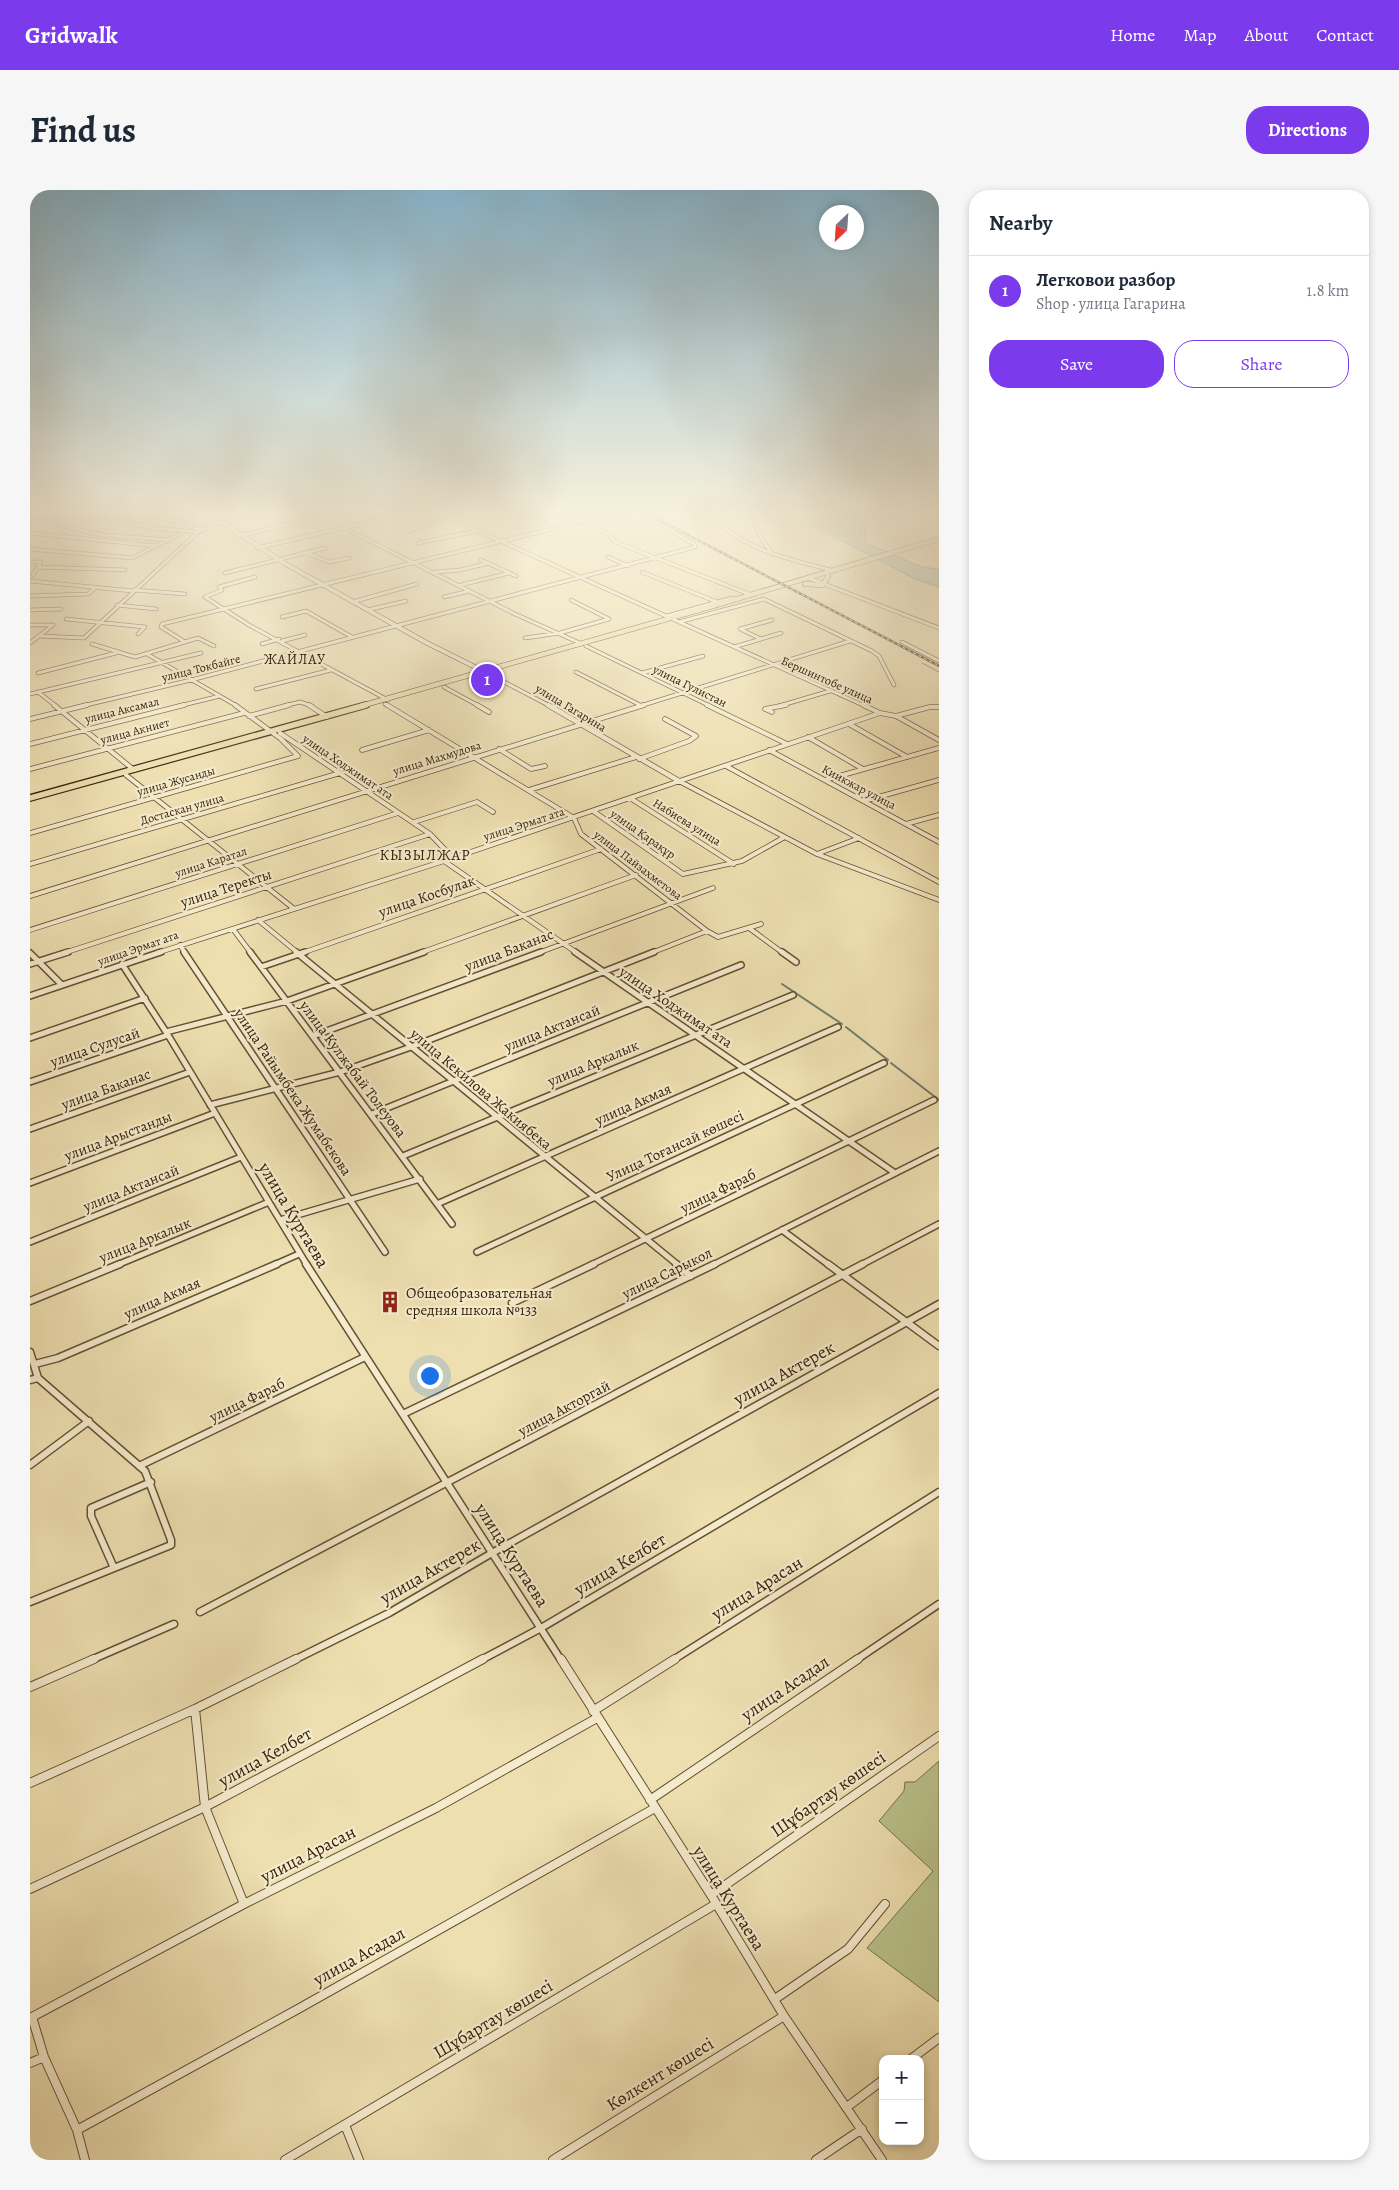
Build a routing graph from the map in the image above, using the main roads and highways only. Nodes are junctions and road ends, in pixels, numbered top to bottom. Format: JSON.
{"nodes":[{"id":1,"x":354,"y":603,"type":"edge"},
{"id":2,"x":730,"y":603,"type":"edge"},
{"id":3,"x":732,"y":603,"type":"edge"},
{"id":4,"x":673,"y":619,"type":"junction"},
{"id":5,"x":486,"y":673,"type":"junction"},
{"id":6,"x":387,"y":702,"type":"junction"},
{"id":7,"x":277,"y":733,"type":"junction"},
{"id":8,"x":30,"y":800,"type":"edge"}],
"edges":[{"from":1,"to":5,"type":"main road","name":"улица Гагарина"},
{"from":2,"to":4,"type":"highway"},
{"from":3,"to":4,"type":"highway"},
{"from":4,"to":5,"type":"highway"},
{"from":5,"to":6,"type":"highway"},
{"from":5,"to":6,"type":"highway"},
{"from":6,"to":7,"type":"highway"},
{"from":6,"to":7,"type":"highway"},
{"from":7,"to":8,"type":"highway"},
{"from":7,"to":8,"type":"highway"}]}
